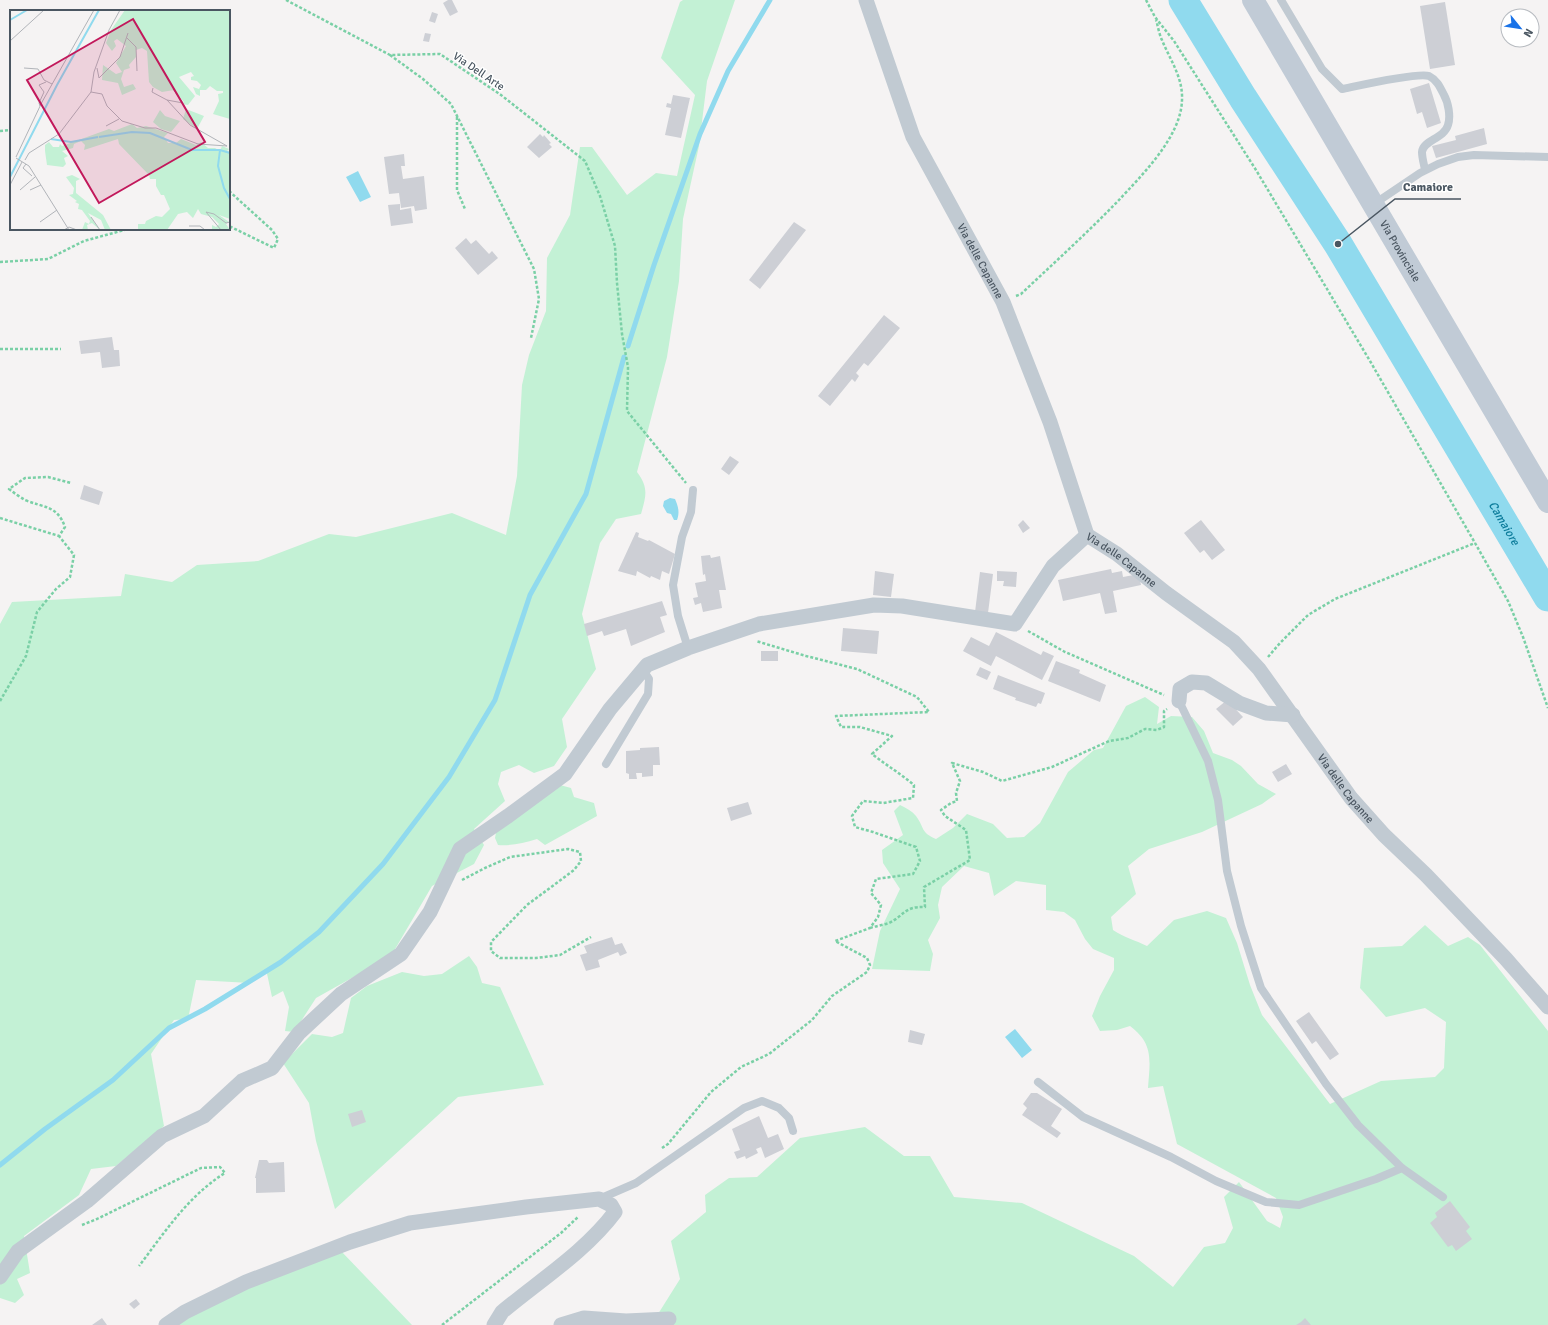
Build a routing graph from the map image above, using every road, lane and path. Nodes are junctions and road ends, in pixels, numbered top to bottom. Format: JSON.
{"nodes":[{"id":1,"x":286,"y":0,"type":"edge"},
{"id":2,"x":866,"y":0,"type":"edge"},
{"id":3,"x":1146,"y":0,"type":"edge"},
{"id":4,"x":1254,"y":0,"type":"edge"},
{"id":5,"x":1281,"y":0,"type":"edge"},
{"id":6,"x":1155,"y":17,"type":"junction"},
{"id":7,"x":390,"y":55,"type":"junction"},
{"id":8,"x":457,"y":115,"type":"junction"},
{"id":9,"x":10,"y":130,"type":"edge"},
{"id":10,"x":0,"y":131,"type":"edge"},
{"id":11,"x":1548,"y":157,"type":"edge"},
{"id":12,"x":1425,"y":170,"type":"junction"},
{"id":13,"x":230,"y":192,"type":"edge"},
{"id":14,"x":1374,"y":204,"type":"junction"},
{"id":15,"x":465,"y":209,"type":"dead end"},
{"id":16,"x":230,"y":226,"type":"edge"},
{"id":17,"x":124,"y":230,"type":"edge"},
{"id":18,"x":0,"y":262,"type":"edge"},
{"id":19,"x":1003,"y":302,"type":"junction"},
{"id":20,"x":531,"y":338,"type":"dead end"},
{"id":21,"x":61,"y":348,"type":"dead end"},
{"id":22,"x":0,"y":349,"type":"edge"},
{"id":23,"x":71,"y":483,"type":"dead end"},
{"id":24,"x":693,"y":490,"type":"joint"},
{"id":25,"x":1548,"y":502,"type":"edge"},
{"id":26,"x":0,"y":518,"type":"edge"},
{"id":27,"x":1087,"y":534,"type":"junction"},
{"id":28,"x":60,"y":536,"type":"junction"},
{"id":29,"x":1475,"y":543,"type":"junction"},
{"id":30,"x":1015,"y":624,"type":"junction"},
{"id":31,"x":744,"y":629,"type":"junction"},
{"id":32,"x":688,"y":648,"type":"junction"},
{"id":33,"x":1259,"y":668,"type":"junction"},
{"id":34,"x":642,"y":670,"type":"junction"},
{"id":35,"x":0,"y":701,"type":"edge"},
{"id":36,"x":1179,"y":701,"type":"junction"},
{"id":37,"x":1548,"y":708,"type":"edge"},
{"id":38,"x":1293,"y":716,"type":"junction"},
{"id":39,"x":606,"y":764,"type":"dead end"},
{"id":40,"x":441,"y":889,"type":"junction"},
{"id":41,"x":870,"y":928,"type":"junction"},
{"id":42,"x":591,"y":937,"type":"dead end"},
{"id":43,"x":1548,"y":1007,"type":"edge"},
{"id":44,"x":1038,"y":1082,"type":"dead end"},
{"id":45,"x":793,"y":1131,"type":"dead end"},
{"id":46,"x":661,"y":1149,"type":"dead end"},
{"id":47,"x":1402,"y":1168,"type":"junction"},
{"id":48,"x":1443,"y":1197,"type":"dead end"},
{"id":49,"x":599,"y":1199,"type":"junction"},
{"id":50,"x":68,"y":1215,"type":"junction"},
{"id":51,"x":139,"y":1266,"type":"dead end"},
{"id":52,"x":0,"y":1277,"type":"edge"},
{"id":53,"x":669,"y":1319,"type":"dead end"},
{"id":54,"x":166,"y":1325,"type":"edge"},
{"id":55,"x":442,"y":1325,"type":"edge"},
{"id":56,"x":494,"y":1325,"type":"edge"},
{"id":57,"x":561,"y":1325,"type":"edge"}],
"edges":[{"from":1,"to":7,"type":"path","name":"Via Dell Arte"},
{"from":2,"to":19,"type":"street","name":"Via delle Capanne"},
{"from":3,"to":6,"type":"path"},
{"from":4,"to":14,"type":"main road","name":"Via Provinciale"},
{"from":5,"to":12,"type":"lane"},
{"from":6,"to":19,"type":"path"},
{"from":6,"to":29,"type":"path"},
{"from":7,"to":8,"type":"path"},
{"from":7,"to":24,"type":"path","name":"Via Dell Arte"},
{"from":8,"to":15,"type":"path"},
{"from":8,"to":20,"type":"path"},
{"from":9,"to":10,"type":"path"},
{"from":11,"to":12,"type":"lane"},
{"from":12,"to":14,"type":"lane"},
{"from":13,"to":16,"type":"path"},
{"from":14,"to":25,"type":"main road","name":"Via Provinciale"},
{"from":17,"to":18,"type":"path"},
{"from":19,"to":27,"type":"street","name":"Via delle Capanne"},
{"from":21,"to":22,"type":"path"},
{"from":23,"to":28,"type":"path"},
{"from":24,"to":32,"type":"lane"},
{"from":26,"to":28,"type":"path"},
{"from":27,"to":30,"type":"street"},
{"from":27,"to":33,"type":"street","name":"Via delle Capanne"},
{"from":28,"to":35,"type":"path"},
{"from":29,"to":33,"type":"path"},
{"from":29,"to":37,"type":"path"},
{"from":30,"to":31,"type":"street"},
{"from":30,"to":36,"type":"path"},
{"from":31,"to":32,"type":"street"},
{"from":31,"to":41,"type":"path"},
{"from":32,"to":34,"type":"street"},
{"from":33,"to":38,"type":"street","name":"Via delle Capanne"},
{"from":34,"to":39,"type":"lane"},
{"from":34,"to":40,"type":"street"},
{"from":36,"to":38,"type":"street"},
{"from":36,"to":41,"type":"path"},
{"from":36,"to":47,"type":"lane"},
{"from":38,"to":43,"type":"street","name":"Via delle Capanne"},
{"from":40,"to":42,"type":"path"},
{"from":40,"to":50,"type":"street"},
{"from":41,"to":46,"type":"path"},
{"from":44,"to":47,"type":"lane"},
{"from":45,"to":49,"type":"lane"},
{"from":47,"to":48,"type":"lane"},
{"from":49,"to":54,"type":"street"},
{"from":49,"to":55,"type":"path"},
{"from":49,"to":56,"type":"street"},
{"from":50,"to":51,"type":"path"},
{"from":50,"to":52,"type":"street"},
{"from":53,"to":57,"type":"street"}]}
